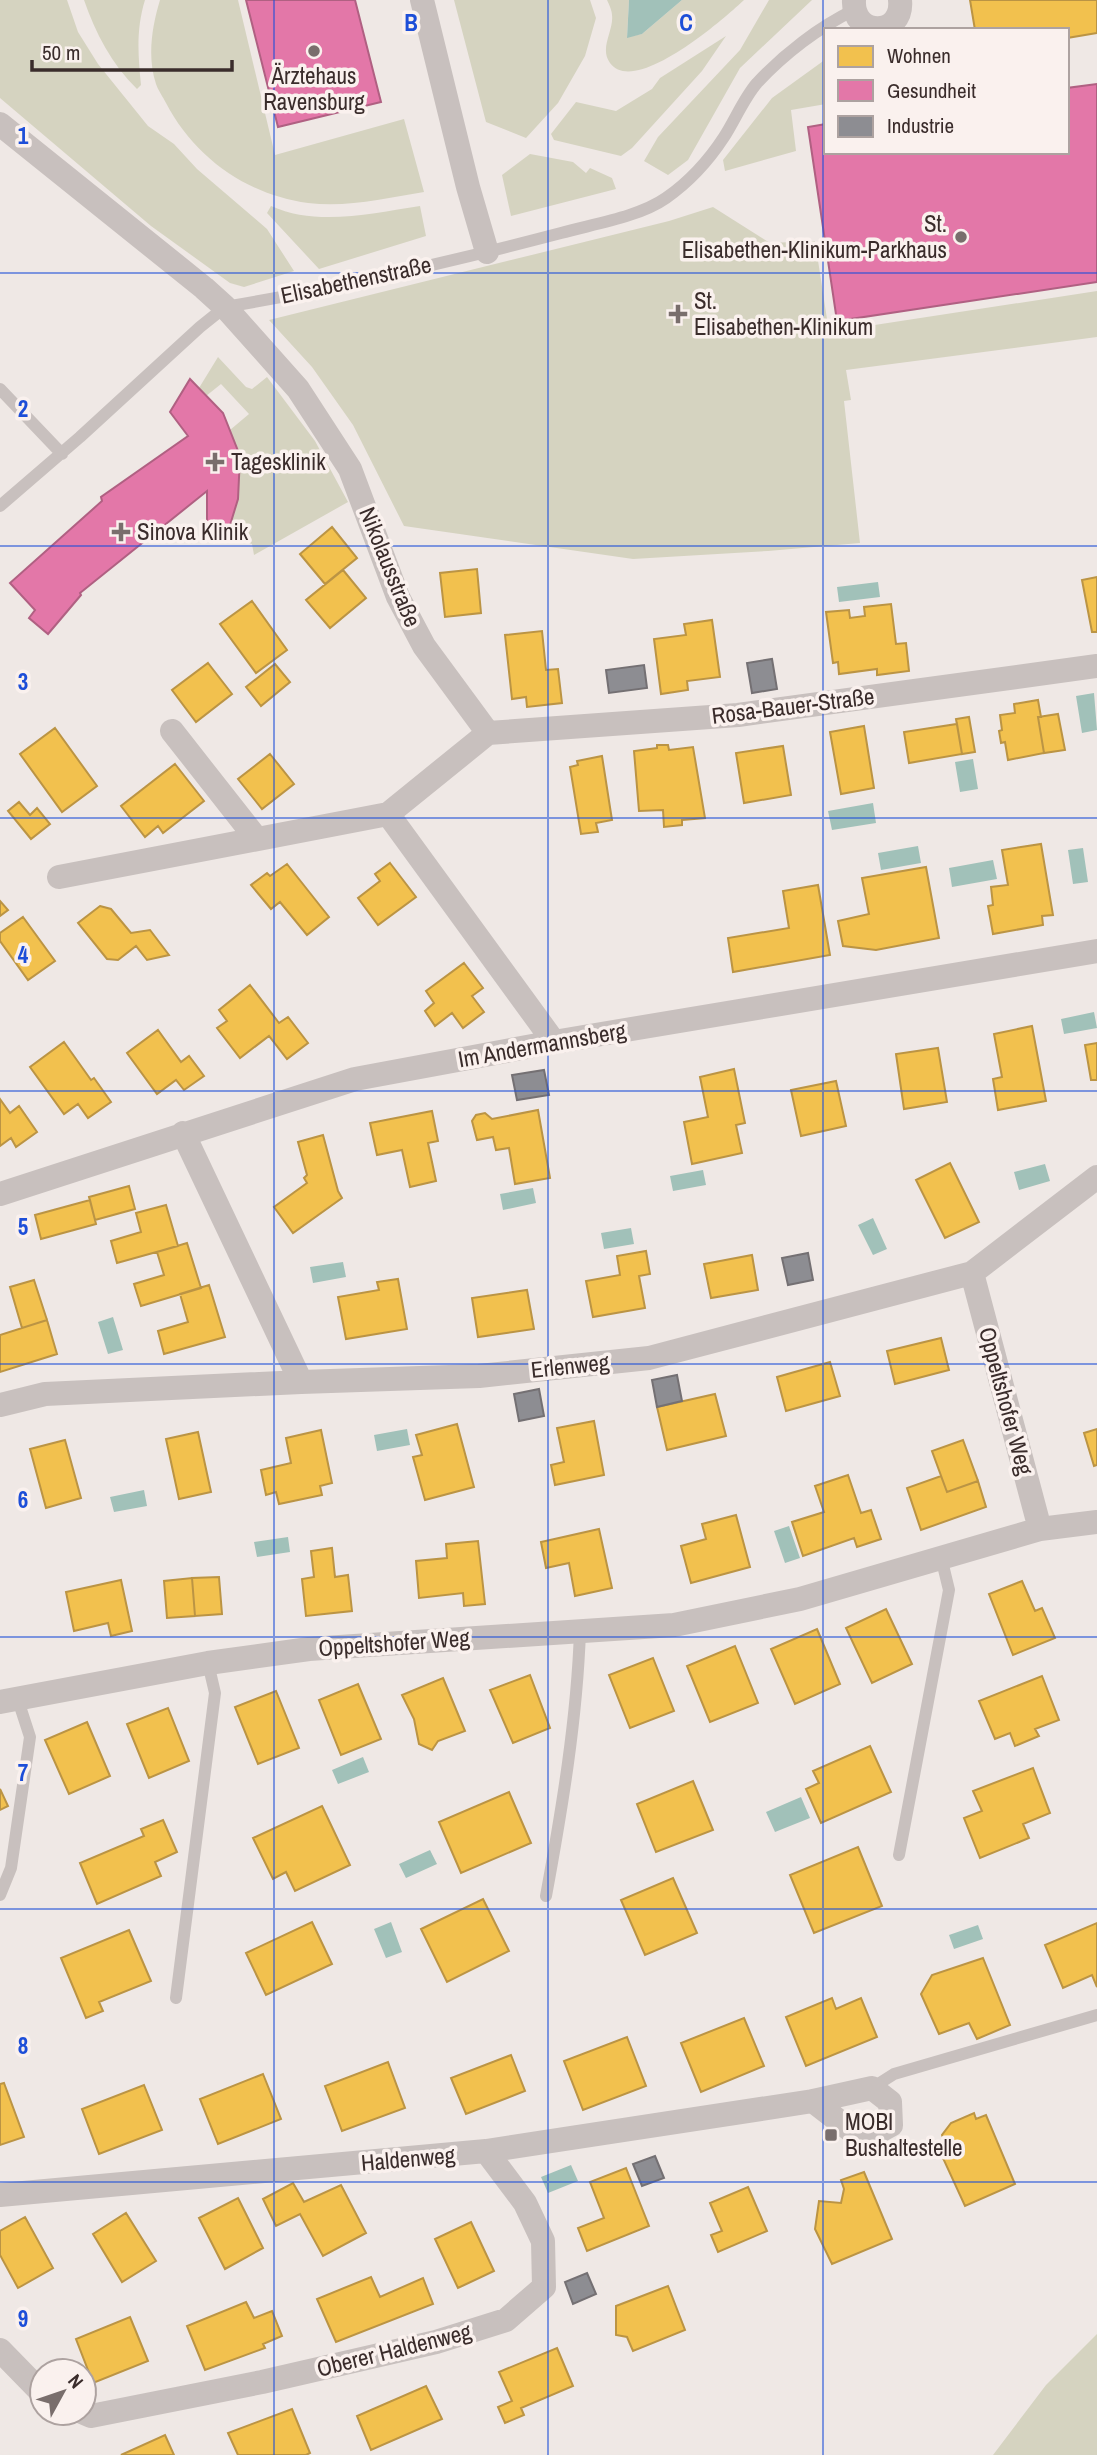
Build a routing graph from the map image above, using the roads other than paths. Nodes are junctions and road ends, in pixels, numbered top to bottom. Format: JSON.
{"nodes":[{"id":1,"x":422,"y":0,"type":"edge"},
{"id":2,"x":900,"y":0,"type":"edge"},
{"id":3,"x":854,"y":5,"type":"edge"},
{"id":4,"x":876,"y":28,"type":"edge"},
{"id":5,"x":885,"y":28,"type":"edge"},
{"id":6,"x":0,"y":124,"type":"edge"},
{"id":7,"x":488,"y":253,"type":"junction"},
{"id":8,"x":225,"y":307,"type":"junction"},
{"id":9,"x":0,"y":390,"type":"edge"},
{"id":10,"x":62,"y":454,"type":"junction"},
{"id":11,"x":0,"y":506,"type":"edge"},
{"id":12,"x":1097,"y":666,"type":"edge"},
{"id":13,"x":172,"y":732,"type":"dead end"},
{"id":14,"x":488,"y":733,"type":"junction"},
{"id":15,"x":388,"y":814,"type":"junction"},
{"id":16,"x":256,"y":838,"type":"junction"},
{"id":17,"x":59,"y":877,"type":"dead end"},
{"id":18,"x":1097,"y":951,"type":"edge"},
{"id":19,"x":554,"y":1042,"type":"junction"},
{"id":20,"x":183,"y":1133,"type":"junction"},
{"id":21,"x":1097,"y":1177,"type":"edge"},
{"id":22,"x":0,"y":1194,"type":"edge"},
{"id":23,"x":972,"y":1273,"type":"junction"},
{"id":24,"x":301,"y":1382,"type":"junction"},
{"id":25,"x":0,"y":1405,"type":"edge"},
{"id":26,"x":1097,"y":1522,"type":"edge"},
{"id":27,"x":1040,"y":1529,"type":"junction"},
{"id":28,"x":941,"y":1557,"type":"junction"},
{"id":29,"x":580,"y":1631,"type":"junction"},
{"id":30,"x":208,"y":1663,"type":"junction"},
{"id":31,"x":9,"y":1700,"type":"edge"},
{"id":32,"x":899,"y":1855,"type":"dead end"},
{"id":33,"x":0,"y":1895,"type":"edge"},
{"id":34,"x":546,"y":1896,"type":"dead end"},
{"id":35,"x":176,"y":1998,"type":"dead end"},
{"id":36,"x":1097,"y":2015,"type":"edge"},
{"id":37,"x":872,"y":2088,"type":"junction"},
{"id":38,"x":813,"y":2102,"type":"junction"},
{"id":39,"x":486,"y":2151,"type":"junction"},
{"id":40,"x":0,"y":2195,"type":"edge"},
{"id":41,"x":0,"y":2350,"type":"edge"},
{"id":42,"x":28,"y":2379,"type":"edge"},
{"id":43,"x":98,"y":2415,"type":"edge"}],
"edges":[{"from":1,"to":7,"type":"street"},
{"from":2,"to":5,"type":"street","name":"Elisabethenstraße"},
{"from":3,"to":4,"type":"street","name":"Elisabethenstraße"},
{"from":3,"to":7,"type":"lane","name":"Elisabethenstraße"},
{"from":6,"to":8,"type":"street","name":"Nikolausstraße"},
{"from":7,"to":8,"type":"lane","name":"Elisabethenstraße"},
{"from":8,"to":10,"type":"lane"},
{"from":8,"to":14,"type":"street","name":"Nikolausstraße"},
{"from":9,"to":10,"type":"lane"},
{"from":10,"to":11,"type":"lane"},
{"from":12,"to":14,"type":"street","name":"Rosa-Bauer-Straße"},
{"from":13,"to":16,"type":"street"},
{"from":14,"to":15,"type":"street"},
{"from":15,"to":16,"type":"street"},
{"from":15,"to":19,"type":"street"},
{"from":16,"to":17,"type":"street"},
{"from":18,"to":19,"type":"street","name":"Im Andermannsberg"},
{"from":19,"to":20,"type":"street","name":"Im Andermannsberg"},
{"from":20,"to":22,"type":"street","name":"Im Andermannsberg"},
{"from":20,"to":24,"type":"street"},
{"from":21,"to":23,"type":"street","name":"Erlenweg"},
{"from":23,"to":24,"type":"street","name":"Erlenweg"},
{"from":23,"to":27,"type":"street","name":"Oppeltshofer Weg"},
{"from":24,"to":25,"type":"street","name":"Erlenweg"},
{"from":26,"to":27,"type":"street","name":"Oppeltshofer Weg"},
{"from":27,"to":28,"type":"street","name":"Oppeltshofer Weg"},
{"from":28,"to":29,"type":"street","name":"Oppeltshofer Weg"},
{"from":28,"to":32,"type":"lane"},
{"from":29,"to":30,"type":"street","name":"Oppeltshofer Weg"},
{"from":29,"to":34,"type":"lane"},
{"from":30,"to":31,"type":"street","name":"Oppeltshofer Weg"},
{"from":30,"to":35,"type":"lane"},
{"from":31,"to":33,"type":"lane"},
{"from":36,"to":37,"type":"lane"},
{"from":37,"to":38,"type":"street","name":"Haldenweg"},
{"from":37,"to":38,"type":"street"},
{"from":38,"to":39,"type":"street","name":"Haldenweg"},
{"from":39,"to":40,"type":"street","name":"Haldenweg"},
{"from":39,"to":43,"type":"street","name":"Oberer Haldenweg"},
{"from":41,"to":42,"type":"street"}]}
